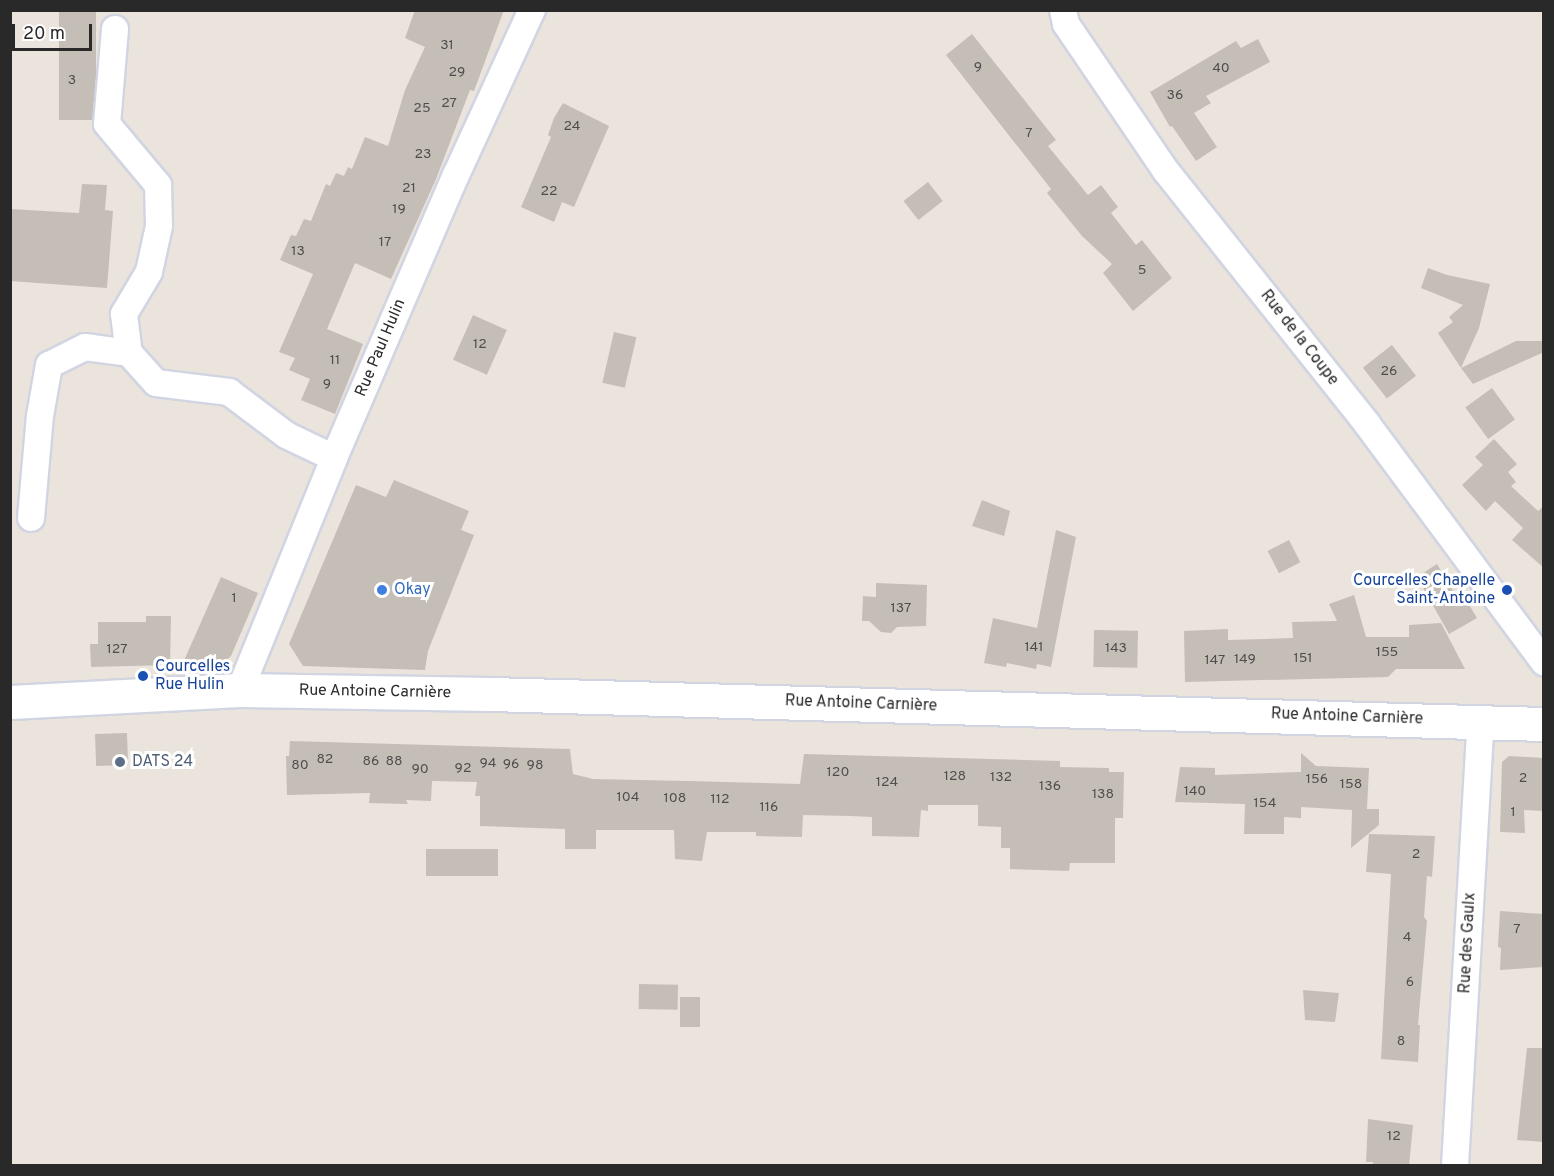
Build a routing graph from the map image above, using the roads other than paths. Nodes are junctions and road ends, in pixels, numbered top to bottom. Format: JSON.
{"nodes":[{"id":1,"x":532,"y":10,"type":"edge"},
{"id":2,"x":1063,"y":10,"type":"edge"},
{"id":3,"x":115,"y":29,"type":"dead end"},
{"id":4,"x":129,"y":353,"type":"junction"},
{"id":5,"x":334,"y":458,"type":"junction"},
{"id":6,"x":31,"y":518,"type":"dead end"},
{"id":7,"x":1544,"y":662,"type":"edge"},
{"id":8,"x":240,"y":690,"type":"junction"},
{"id":9,"x":10,"y":702,"type":"edge"},
{"id":10,"x":1481,"y":720,"type":"junction"},
{"id":11,"x":1544,"y":724,"type":"edge"},
{"id":12,"x":1455,"y":1166,"type":"edge"}],
"edges":[{"from":1,"to":5,"type":"street","name":"Rue Paul Hulin"},
{"from":2,"to":7,"type":"street","name":"Rue de la Coupe"},
{"from":3,"to":4,"type":"street"},
{"from":4,"to":5,"type":"street"},
{"from":4,"to":6,"type":"street"},
{"from":5,"to":8,"type":"street","name":"Rue Paul Hulin"},
{"from":8,"to":9,"type":"main road","name":"Rue Antoine Carnière"},
{"from":8,"to":10,"type":"main road","name":"Rue Antoine Carnière"},
{"from":10,"to":11,"type":"main road","name":"Rue Antoine Carnière"},
{"from":10,"to":12,"type":"street","name":"Rue des Gaulx"}]}
